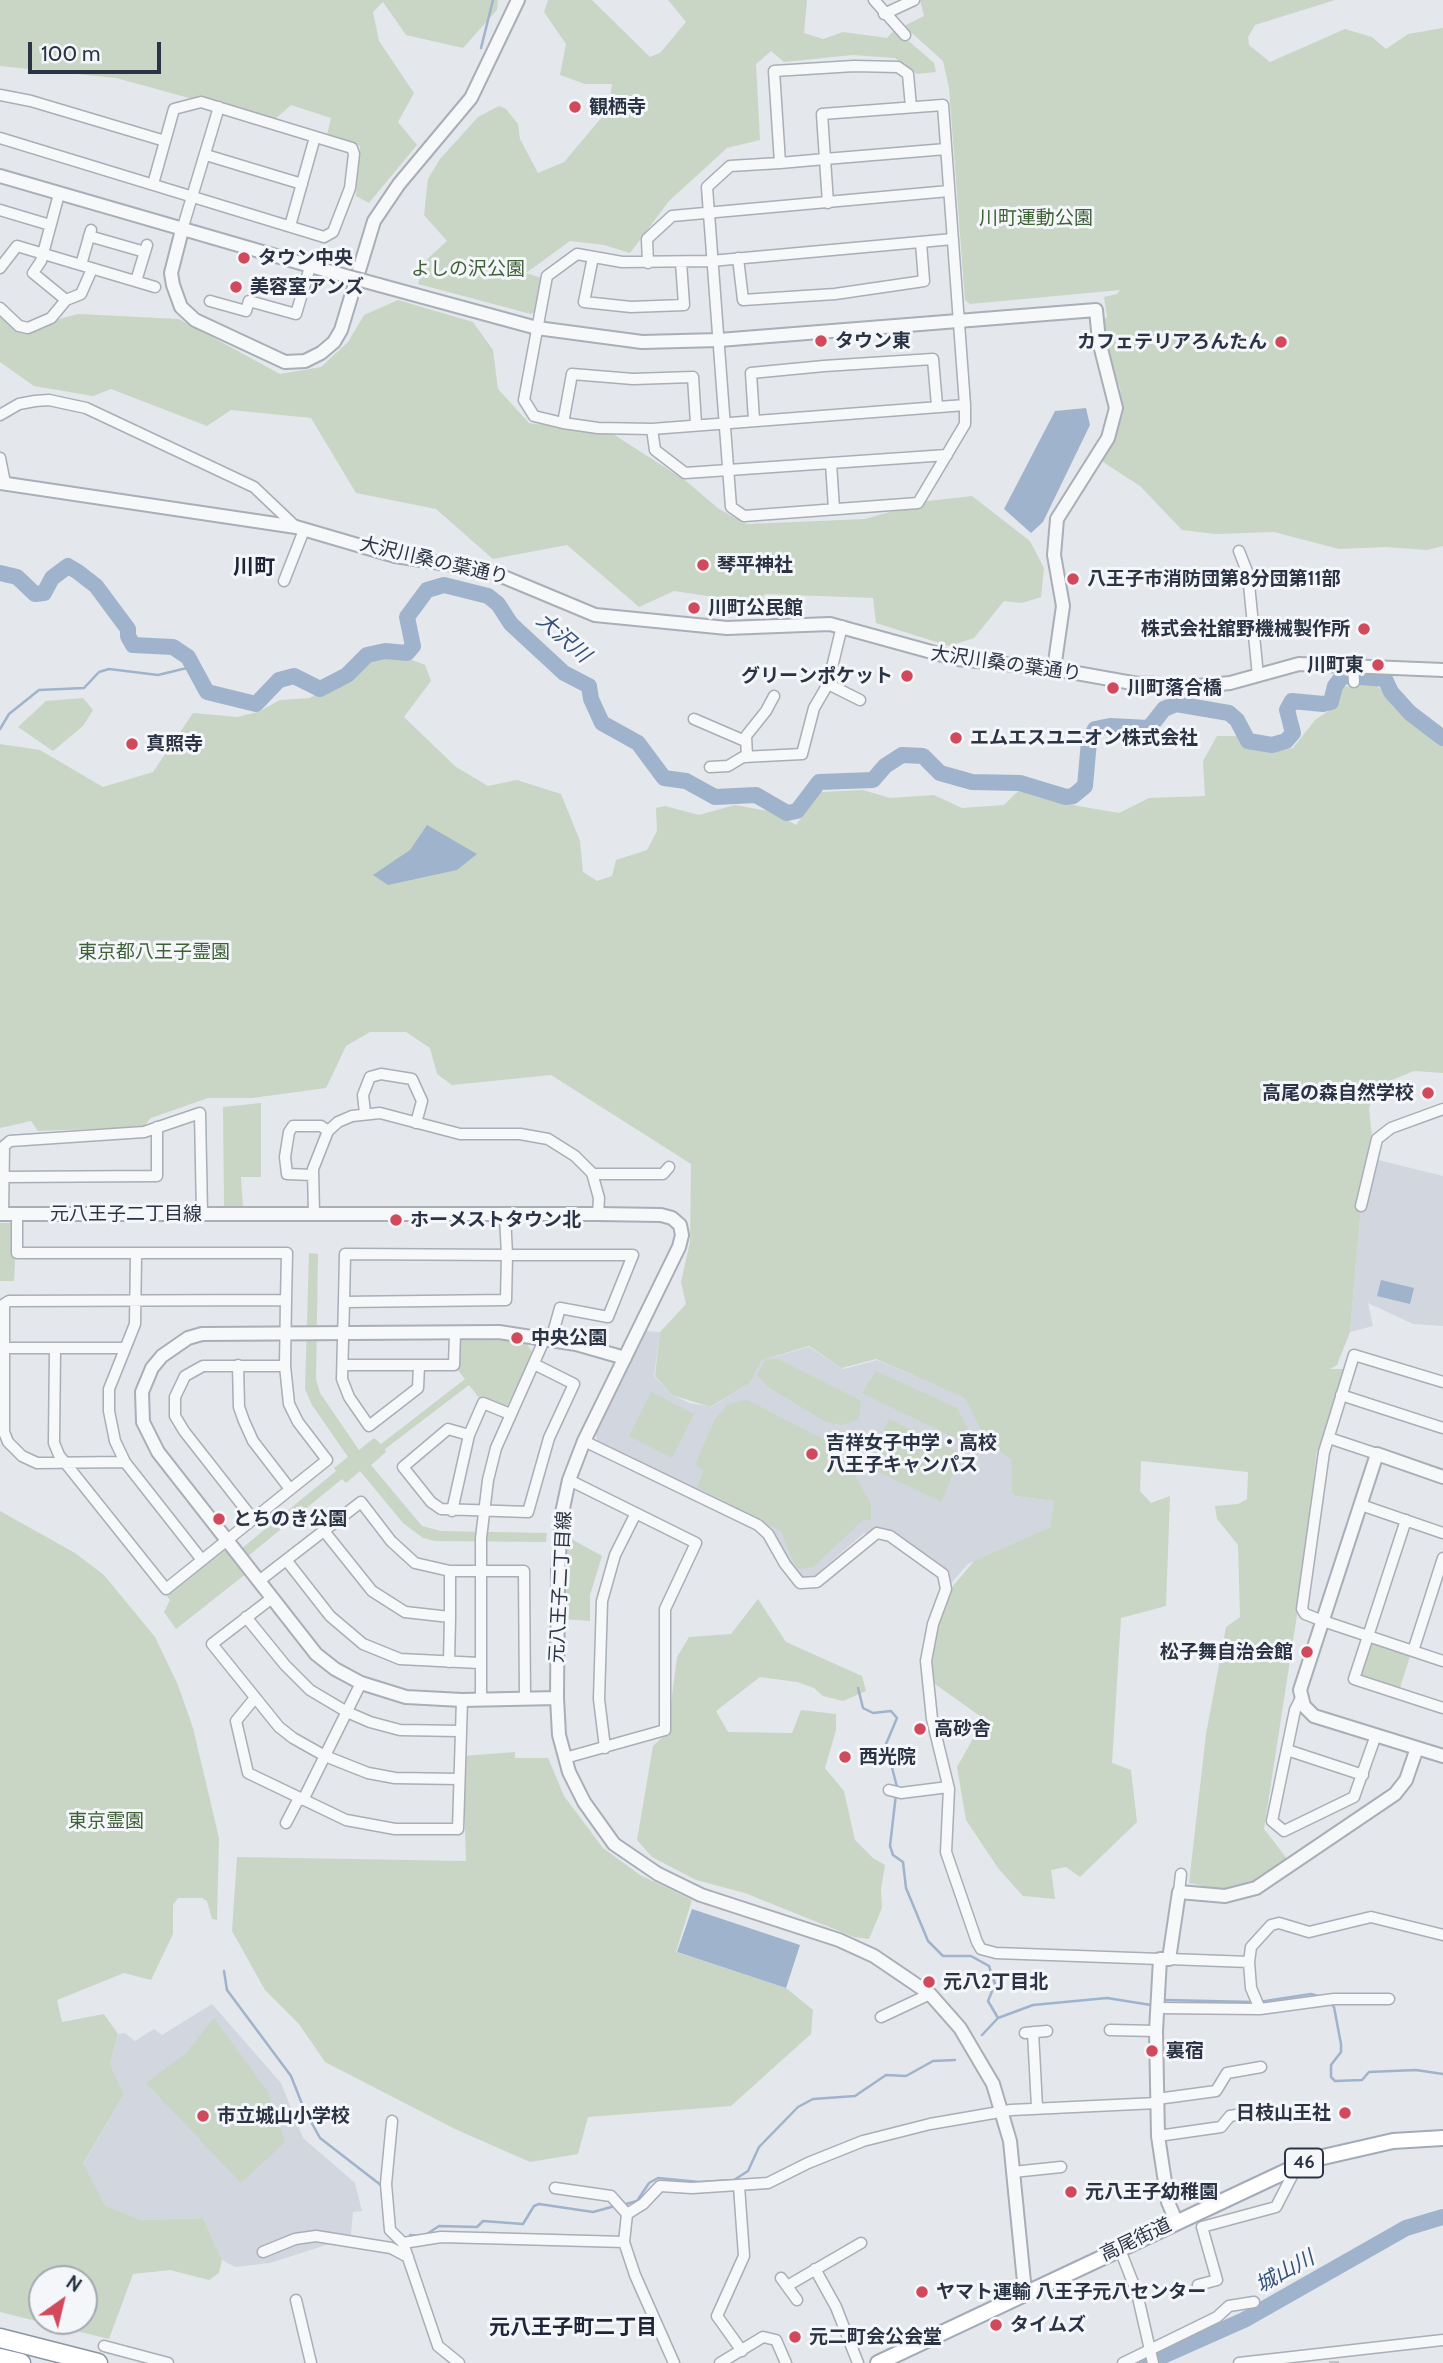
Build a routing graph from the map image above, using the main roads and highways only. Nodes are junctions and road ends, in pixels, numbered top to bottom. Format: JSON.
{"nodes":[{"id":1,"x":1443,"y":2138,"type":"edge"},
{"id":2,"x":0,"y":2338,"type":"edge"},
{"id":3,"x":0,"y":2358,"type":"edge"},
{"id":4,"x":21,"y":2363,"type":"edge"},
{"id":5,"x":98,"y":2363,"type":"edge"},
{"id":6,"x":878,"y":2363,"type":"edge"}],
"edges":[{"from":1,"to":6,"type":"main road","name":"高尾街道","number":"46"},
{"from":2,"to":5,"type":"highway"},
{"from":3,"to":4,"type":"highway"}]}
